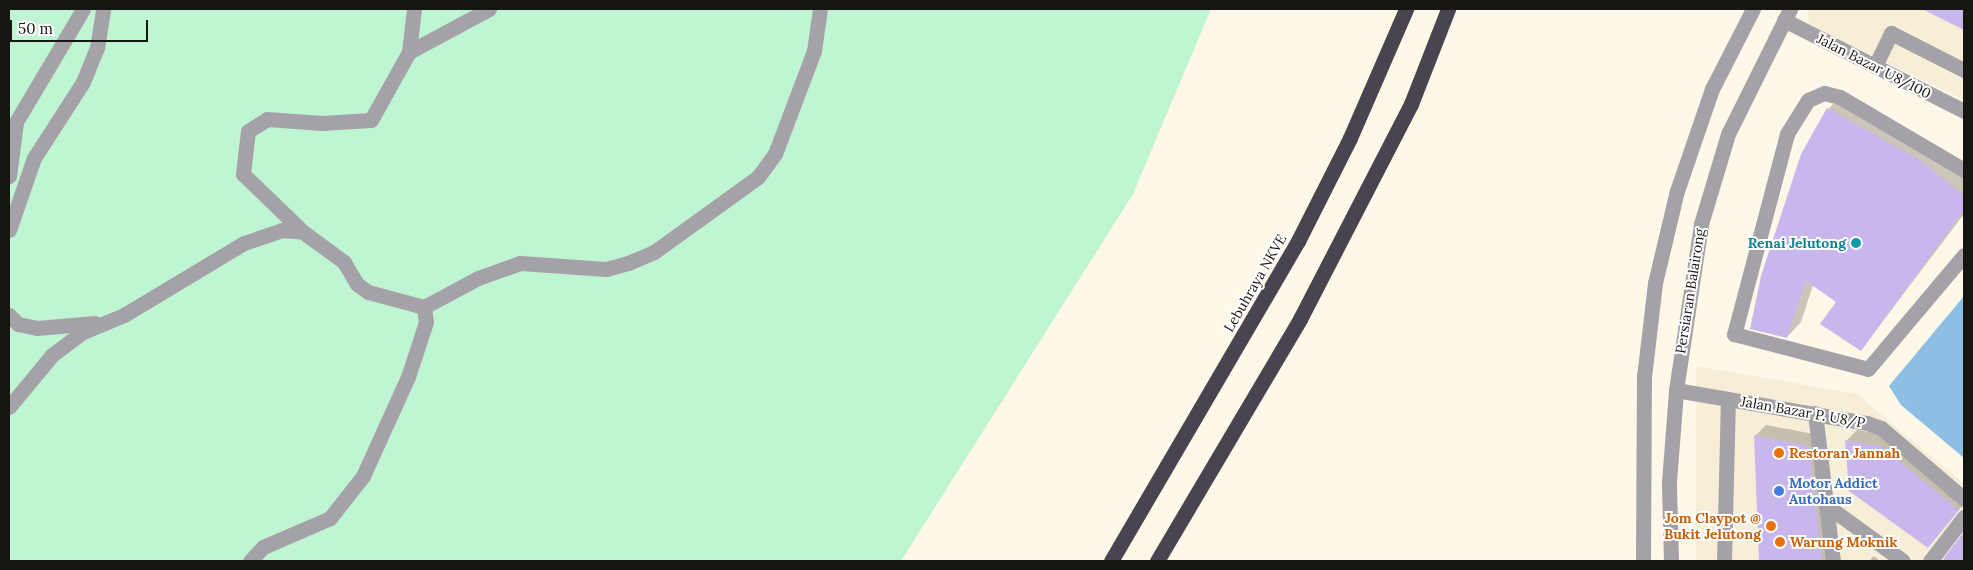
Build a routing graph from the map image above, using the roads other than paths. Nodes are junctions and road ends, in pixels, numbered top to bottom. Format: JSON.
{"nodes":[{"id":1,"x":83,"y":9,"type":"edge"},
{"id":2,"x":103,"y":9,"type":"edge"},
{"id":3,"x":414,"y":9,"type":"edge"},
{"id":4,"x":489,"y":9,"type":"edge"},
{"id":5,"x":820,"y":9,"type":"edge"},
{"id":6,"x":1406,"y":9,"type":"edge"},
{"id":7,"x":1448,"y":9,"type":"edge"},
{"id":8,"x":1753,"y":9,"type":"edge"},
{"id":9,"x":1787,"y":14,"type":"edge"},
{"id":10,"x":410,"y":52,"type":"junction"},
{"id":11,"x":1875,"y":66,"type":"junction"},
{"id":12,"x":1964,"y":70,"type":"edge"},
{"id":13,"x":1964,"y":111,"type":"edge"},
{"id":14,"x":1964,"y":170,"type":"edge"},
{"id":15,"x":9,"y":176,"type":"edge"},
{"id":16,"x":9,"y":230,"type":"edge"},
{"id":17,"x":303,"y":232,"type":"junction"},
{"id":18,"x":1964,"y":255,"type":"edge"},
{"id":19,"x":424,"y":307,"type":"junction"},
{"id":20,"x":9,"y":315,"type":"edge"},
{"id":21,"x":108,"y":322,"type":"junction"},
{"id":22,"x":1676,"y":390,"type":"junction"},
{"id":23,"x":1728,"y":399,"type":"junction"},
{"id":24,"x":9,"y":407,"type":"edge"},
{"id":25,"x":1815,"y":413,"type":"junction"},
{"id":26,"x":1964,"y":499,"type":"edge"},
{"id":27,"x":1826,"y":505,"type":"junction"},
{"id":28,"x":1964,"y":516,"type":"edge"},
{"id":29,"x":250,"y":561,"type":"edge"},
{"id":30,"x":1111,"y":561,"type":"edge"},
{"id":31,"x":1157,"y":561,"type":"edge"},
{"id":32,"x":1643,"y":561,"type":"edge"},
{"id":33,"x":1671,"y":561,"type":"edge"},
{"id":34,"x":1724,"y":561,"type":"edge"},
{"id":35,"x":1833,"y":561,"type":"edge"},
{"id":36,"x":1903,"y":561,"type":"edge"},
{"id":37,"x":1930,"y":561,"type":"edge"}],
"edges":[{"from":1,"to":15,"type":"street"},
{"from":2,"to":16,"type":"street"},
{"from":3,"to":10,"type":"street"},
{"from":4,"to":10,"type":"street"},
{"from":5,"to":19,"type":"street"},
{"from":6,"to":30,"type":"highway","name":"Lebuhraya NKVE"},
{"from":7,"to":31,"type":"highway"},
{"from":8,"to":32,"type":"street"},
{"from":9,"to":11,"type":"street","name":"Jalan Bazar U8/100"},
{"from":9,"to":22,"type":"street","name":"Persiaran Balairong"},
{"from":10,"to":17,"type":"street"},
{"from":11,"to":12,"type":"street"},
{"from":11,"to":13,"type":"street","name":"Jalan Bazar U8/100"},
{"from":14,"to":18,"type":"street"},
{"from":17,"to":19,"type":"street"},
{"from":17,"to":21,"type":"street"},
{"from":19,"to":29,"type":"street"},
{"from":20,"to":21,"type":"street"},
{"from":21,"to":24,"type":"street"},
{"from":22,"to":23,"type":"street","name":"Jalan Bazar P. U8/P"},
{"from":22,"to":33,"type":"street","name":"Persiaran Balairong"},
{"from":23,"to":25,"type":"street","name":"Jalan Bazar P. U8/P"},
{"from":23,"to":34,"type":"street"},
{"from":25,"to":26,"type":"street","name":"Jalan Bazar P. U8/P"},
{"from":25,"to":27,"type":"street"},
{"from":27,"to":35,"type":"street"},
{"from":27,"to":36,"type":"street"},
{"from":28,"to":37,"type":"street"}]}
